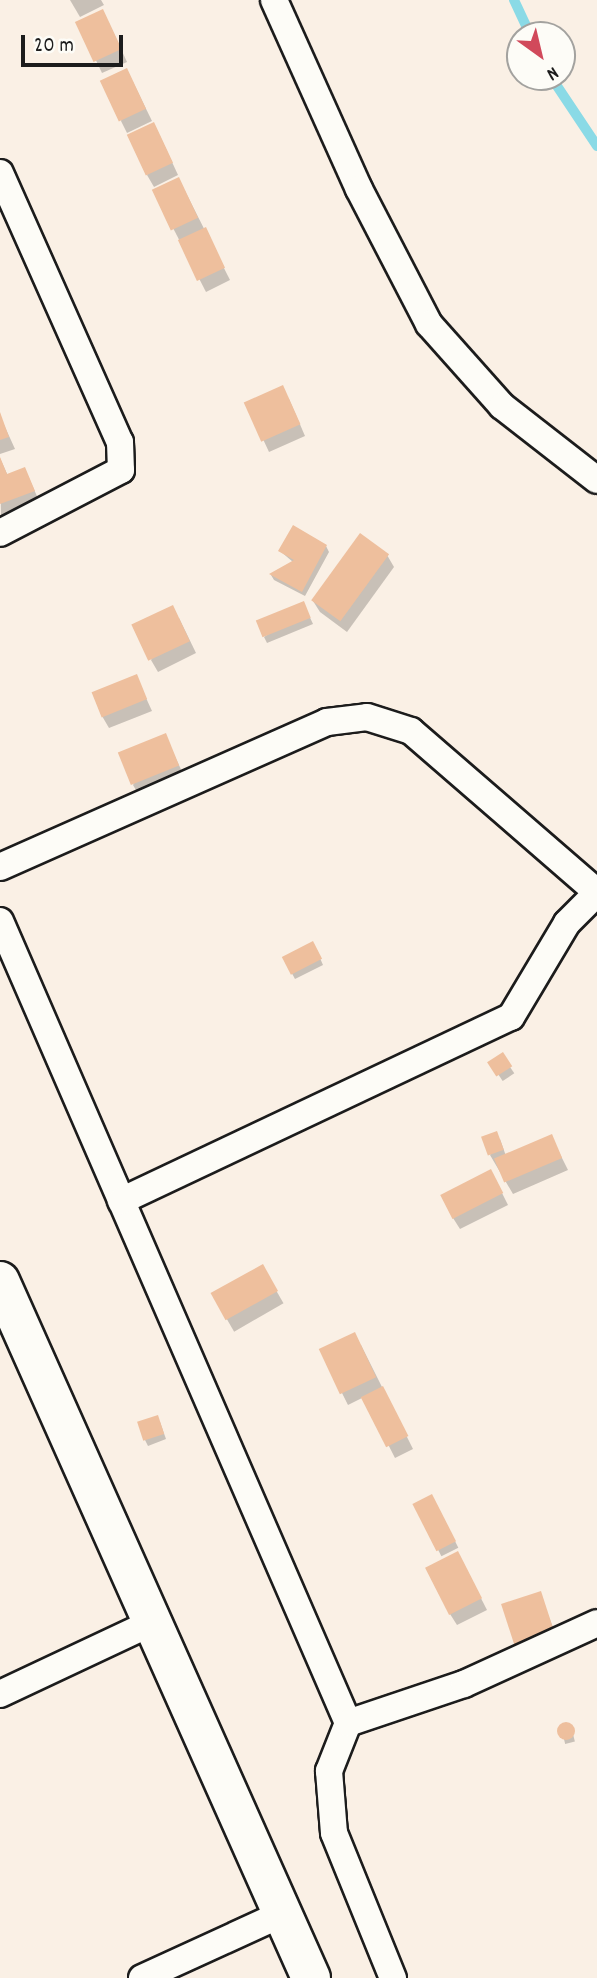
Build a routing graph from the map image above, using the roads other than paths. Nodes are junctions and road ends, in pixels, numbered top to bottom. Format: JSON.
{"nodes":[{"id":1,"x":274,"y":0,"type":"edge"},
{"id":2,"x":0,"y":173,"type":"edge"},
{"id":3,"x":597,"y":480,"type":"edge"},
{"id":4,"x":0,"y":533,"type":"edge"},
{"id":5,"x":0,"y":867,"type":"edge"},
{"id":6,"x":597,"y":892,"type":"edge"},
{"id":7,"x":0,"y":921,"type":"edge"},
{"id":8,"x":121,"y":1201,"type":"junction"},
{"id":9,"x":0,"y":1281,"type":"edge"},
{"id":10,"x":155,"y":1621,"type":"junction"},
{"id":11,"x":597,"y":1623,"type":"edge"},
{"id":12,"x":0,"y":1694,"type":"edge"},
{"id":13,"x":348,"y":1723,"type":"junction"},
{"id":14,"x":282,"y":1914,"type":"junction"},
{"id":15,"x":155,"y":1975,"type":"edge"},
{"id":16,"x":311,"y":1978,"type":"edge"},
{"id":17,"x":393,"y":1978,"type":"edge"}],
"edges":[{"from":1,"to":3,"type":"street"},
{"from":2,"to":4,"type":"street"},
{"from":5,"to":6,"type":"street"},
{"from":6,"to":8,"type":"street"},
{"from":7,"to":8,"type":"street"},
{"from":8,"to":13,"type":"street"},
{"from":9,"to":10,"type":"street"},
{"from":10,"to":12,"type":"street"},
{"from":10,"to":14,"type":"street"},
{"from":11,"to":13,"type":"street"},
{"from":13,"to":17,"type":"street"},
{"from":14,"to":15,"type":"street"},
{"from":14,"to":16,"type":"street"}]}
